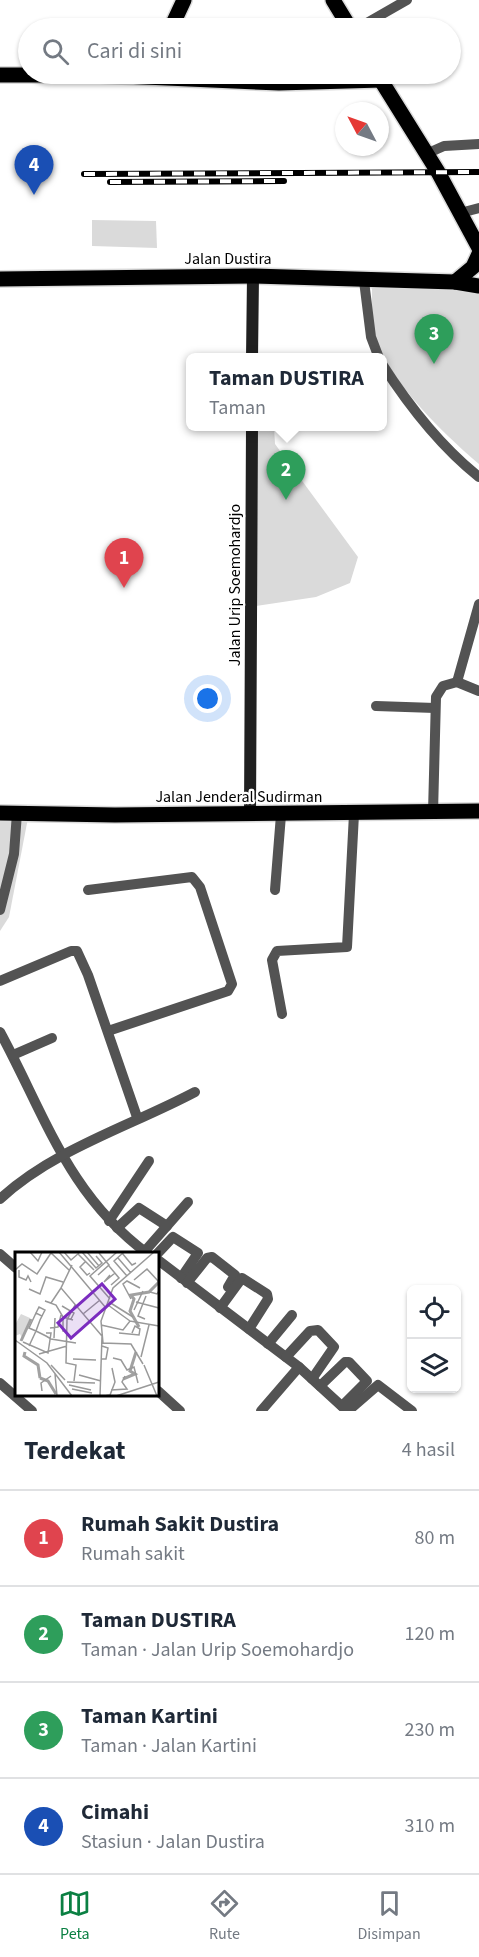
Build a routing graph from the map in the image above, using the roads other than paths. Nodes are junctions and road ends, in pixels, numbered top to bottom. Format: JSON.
{"nodes":[{"id":1,"x":184,"y":0,"type":"edge"},
{"id":2,"x":333,"y":0,"type":"edge"},
{"id":3,"x":407,"y":0,"type":"edge"},
{"id":4,"x":176,"y":18,"type":"edge"},
{"id":5,"x":344,"y":18,"type":"edge"},
{"id":6,"x":376,"y":18,"type":"edge"},
{"id":7,"x":0,"y":75,"type":"edge"},
{"id":8,"x":18,"y":75,"type":"edge"},
{"id":9,"x":383,"y":84,"type":"edge"},
{"id":10,"x":479,"y":144,"type":"edge"},
{"id":11,"x":426,"y":154,"type":"junction"},
{"id":12,"x":479,"y":208,"type":"edge"},
{"id":13,"x":460,"y":213,"type":"junction"},
{"id":14,"x":479,"y":248,"type":"edge"},
{"id":15,"x":479,"y":254,"type":"edge"},
{"id":16,"x":253,"y":276,"type":"junction"},
{"id":17,"x":0,"y":279,"type":"edge"},
{"id":18,"x":364,"y":281,"type":"junction"},
{"id":19,"x":455,"y":282,"type":"junction"},
{"id":20,"x":479,"y":286,"type":"edge"},
{"id":21,"x":252,"y":353,"type":"edge"},
{"id":22,"x":378,"y":353,"type":"edge"},
{"id":23,"x":387,"y":372,"type":"edge"},
{"id":24,"x":252,"y":431,"type":"edge"},
{"id":25,"x":479,"y":477,"type":"edge"},
{"id":26,"x":479,"y":604,"type":"edge"},
{"id":27,"x":457,"y":682,"type":"junction"},
{"id":28,"x":479,"y":691,"type":"edge"},
{"id":29,"x":376,"y":706,"type":"dead end"},
{"id":30,"x":435,"y":708,"type":"junction"},
{"id":31,"x":479,"y":812,"type":"edge"},
{"id":32,"x":0,"y":813,"type":"edge"},
{"id":33,"x":17,"y":813,"type":"junction"},
{"id":34,"x":433,"y":813,"type":"junction"},
{"id":35,"x":354,"y":814,"type":"junction"},
{"id":36,"x":250,"y":815,"type":"junction"},
{"id":37,"x":280,"y":815,"type":"junction"},
{"id":38,"x":88,"y":890,"type":"dead end"},
{"id":39,"x":275,"y":890,"type":"dead end"},
{"id":40,"x":0,"y":910,"type":"edge"},
{"id":41,"x":0,"y":981,"type":"edge"},
{"id":42,"x":282,"y":1014,"type":"dead end"},
{"id":43,"x":108,"y":1031,"type":"junction"},
{"id":44,"x":0,"y":1032,"type":"edge"},
{"id":45,"x":52,"y":1038,"type":"dead end"},
{"id":46,"x":13,"y":1055,"type":"junction"},
{"id":47,"x":195,"y":1092,"type":"dead end"},
{"id":48,"x":137,"y":1117,"type":"junction"},
{"id":49,"x":62,"y":1158,"type":"junction"},
{"id":50,"x":149,"y":1161,"type":"dead end"},
{"id":51,"x":0,"y":1199,"type":"edge"},
{"id":52,"x":188,"y":1202,"type":"dead end"},
{"id":53,"x":113,"y":1225,"type":"junction"},
{"id":54,"x":167,"y":1226,"type":"junction"},
{"id":55,"x":146,"y":1252,"type":"edge"},
{"id":56,"x":159,"y":1252,"type":"edge"},
{"id":57,"x":0,"y":1254,"type":"edge"},
{"id":58,"x":159,"y":1261,"type":"edge"},
{"id":59,"x":15,"y":1267,"type":"edge"},
{"id":60,"x":184,"y":1280,"type":"junction"},
{"id":61,"x":218,"y":1306,"type":"junction"},
{"id":62,"x":292,"y":1315,"type":"dead end"},
{"id":63,"x":249,"y":1329,"type":"junction"},
{"id":64,"x":268,"y":1344,"type":"junction"},
{"id":65,"x":286,"y":1358,"type":"junction"},
{"id":66,"x":299,"y":1367,"type":"junction"},
{"id":67,"x":316,"y":1382,"type":"junction"},
{"id":68,"x":0,"y":1383,"type":"edge"},
{"id":69,"x":159,"y":1392,"type":"edge"},
{"id":70,"x":346,"y":1409,"type":"edge"},
{"id":71,"x":32,"y":1411,"type":"edge"},
{"id":72,"x":180,"y":1411,"type":"edge"},
{"id":73,"x":261,"y":1411,"type":"edge"},
{"id":74,"x":412,"y":1411,"type":"edge"}],
"edges":[{"from":1,"to":4,"type":"main road"},
{"from":2,"to":5,"type":"main road"},
{"from":3,"to":6,"type":"street"},
{"from":7,"to":8,"type":"main road"},
{"from":9,"to":11,"type":"main road"},
{"from":10,"to":11,"type":"street"},
{"from":11,"to":13,"type":"main road"},
{"from":12,"to":13,"type":"street"},
{"from":13,"to":14,"type":"main road"},
{"from":15,"to":19,"type":"main road"},
{"from":16,"to":17,"type":"main road","name":"Jalan Dustira"},
{"from":16,"to":18,"type":"main road","name":"Jalan Dustira"},
{"from":16,"to":21,"type":"main road"},
{"from":18,"to":19,"type":"main road","name":"Jalan Dustira"},
{"from":18,"to":22,"type":"street"},
{"from":19,"to":20,"type":"main road","name":"Jalan Dustira"},
{"from":23,"to":25,"type":"street"},
{"from":24,"to":36,"type":"main road","name":"Jalan Urip Soemohardjo"},
{"from":26,"to":27,"type":"street"},
{"from":27,"to":28,"type":"street"},
{"from":27,"to":30,"type":"street"},
{"from":29,"to":30,"type":"street"},
{"from":30,"to":34,"type":"street"},
{"from":31,"to":34,"type":"main road","name":"Jalan Jenderal Sudirman"},
{"from":32,"to":33,"type":"main road","name":"Jalan Jenderal Sudirman"},
{"from":33,"to":36,"type":"main road","name":"Jalan Jenderal Sudirman"},
{"from":33,"to":40,"type":"street"},
{"from":34,"to":35,"type":"main road","name":"Jalan Jenderal Sudirman"},
{"from":35,"to":37,"type":"main road","name":"Jalan Jenderal Sudirman"},
{"from":35,"to":42,"type":"street"},
{"from":36,"to":37,"type":"main road","name":"Jalan Jenderal Sudirman"},
{"from":37,"to":39,"type":"street"},
{"from":38,"to":43,"type":"street"},
{"from":41,"to":43,"type":"street"},
{"from":43,"to":48,"type":"street"},
{"from":44,"to":46,"type":"street"},
{"from":45,"to":46,"type":"street"},
{"from":46,"to":49,"type":"street"},
{"from":47,"to":48,"type":"street"},
{"from":48,"to":49,"type":"street"},
{"from":49,"to":51,"type":"street"},
{"from":49,"to":53,"type":"street"},
{"from":50,"to":53,"type":"street"},
{"from":52,"to":54,"type":"street"},
{"from":53,"to":54,"type":"street"},
{"from":53,"to":55,"type":"street"},
{"from":54,"to":55,"type":"street"},
{"from":56,"to":60,"type":"street"},
{"from":57,"to":59,"type":"street"},
{"from":58,"to":60,"type":"street"},
{"from":60,"to":61,"type":"street"},
{"from":60,"to":61,"type":"street"},
{"from":61,"to":63,"type":"street"},
{"from":61,"to":63,"type":"street"},
{"from":62,"to":64,"type":"street"},
{"from":63,"to":64,"type":"street"},
{"from":64,"to":65,"type":"street"},
{"from":65,"to":66,"type":"street"},
{"from":65,"to":67,"type":"street"},
{"from":66,"to":67,"type":"street"},
{"from":66,"to":73,"type":"street"},
{"from":67,"to":70,"type":"street"},
{"from":67,"to":70,"type":"street"},
{"from":68,"to":71,"type":"street"},
{"from":69,"to":72,"type":"street"},
{"from":70,"to":74,"type":"street"}]}
